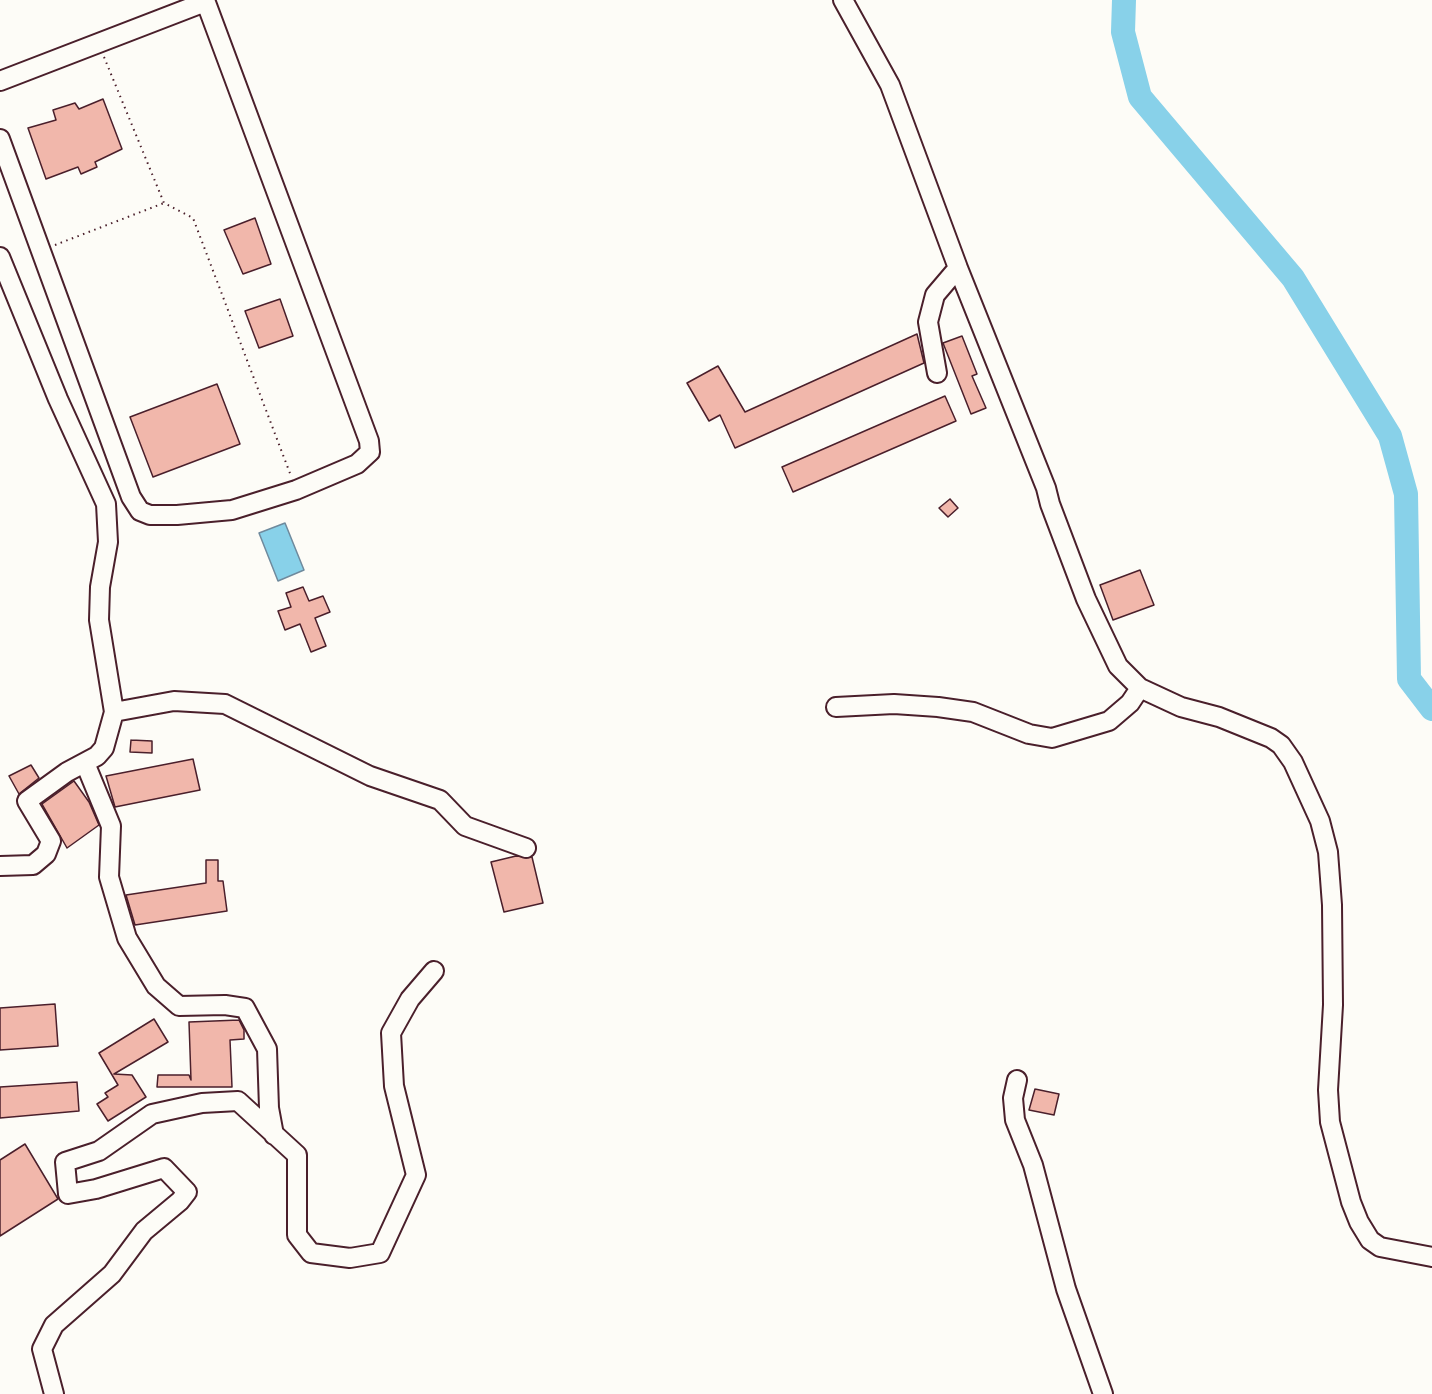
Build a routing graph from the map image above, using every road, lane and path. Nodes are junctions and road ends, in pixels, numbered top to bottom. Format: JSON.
{"nodes":[{"id":1,"x":843,"y":0,"type":"edge"},
{"id":2,"x":205,"y":1,"type":"edge"},
{"id":3,"x":98,"y":43,"type":"junction"},
{"id":4,"x":0,"y":81,"type":"edge"},
{"id":5,"x":0,"y":139,"type":"edge"},
{"id":6,"x":165,"y":203,"type":"junction"},
{"id":7,"x":41,"y":251,"type":"junction"},
{"id":8,"x":0,"y":257,"type":"edge"},
{"id":9,"x":958,"y":268,"type":"junction"},
{"id":10,"x":937,"y":373,"type":"dead end"},
{"id":11,"x":296,"y":489,"type":"junction"},
{"id":12,"x":1140,"y":688,"type":"junction"},
{"id":13,"x":836,"y":706,"type":"dead end"},
{"id":14,"x":114,"y":712,"type":"junction"},
{"id":15,"x":85,"y":763,"type":"junction"},
{"id":16,"x":526,"y":848,"type":"dead end"},
{"id":17,"x":0,"y":866,"type":"edge"},
{"id":18,"x":434,"y":971,"type":"dead end"},
{"id":19,"x":1017,"y":1080,"type":"dead end"},
{"id":20,"x":274,"y":1135,"type":"junction"},
{"id":21,"x":1432,"y":1257,"type":"edge"},
{"id":22,"x":54,"y":1394,"type":"edge"},
{"id":23,"x":1103,"y":1394,"type":"edge"}],
"edges":[{"from":1,"to":9,"type":"street"},
{"from":2,"to":3,"type":"street"},
{"from":2,"to":11,"type":"street"},
{"from":3,"to":4,"type":"street"},
{"from":3,"to":6,"type":"path"},
{"from":5,"to":7,"type":"street"},
{"from":6,"to":7,"type":"path"},
{"from":6,"to":11,"type":"path"},
{"from":7,"to":11,"type":"street"},
{"from":8,"to":14,"type":"street"},
{"from":9,"to":10,"type":"street"},
{"from":9,"to":12,"type":"street"},
{"from":12,"to":13,"type":"street"},
{"from":12,"to":21,"type":"street"},
{"from":14,"to":15,"type":"street"},
{"from":14,"to":16,"type":"street"},
{"from":15,"to":17,"type":"street"},
{"from":15,"to":20,"type":"street"},
{"from":18,"to":20,"type":"street"},
{"from":19,"to":23,"type":"street"},
{"from":20,"to":22,"type":"street"}]}
